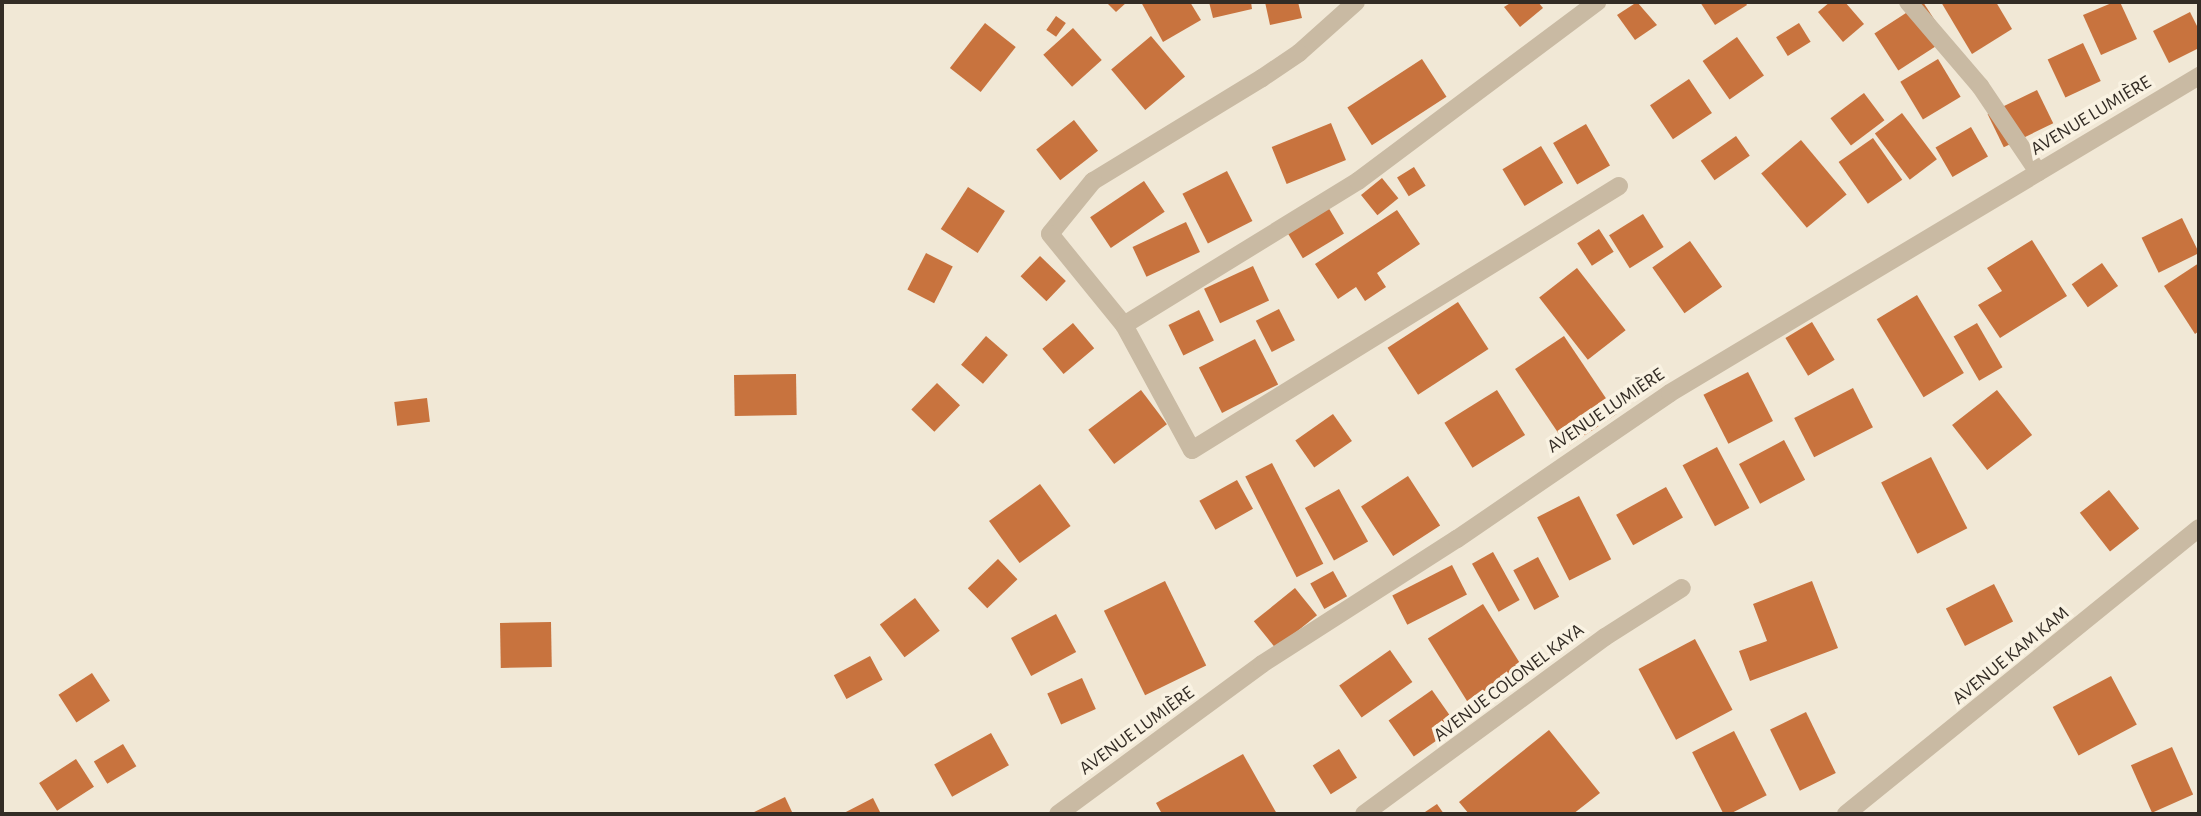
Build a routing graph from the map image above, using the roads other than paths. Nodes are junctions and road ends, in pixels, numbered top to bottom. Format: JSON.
{"nodes":[{"id":1,"x":1356,"y":2,"type":"edge"},
{"id":2,"x":1597,"y":2,"type":"edge"},
{"id":3,"x":1908,"y":2,"type":"edge"},
{"id":4,"x":2199,"y":76,"type":"edge"},
{"id":5,"x":2038,"y":172,"type":"junction"},
{"id":6,"x":1619,"y":186,"type":"dead end"},
{"id":7,"x":1124,"y":325,"type":"junction"},
{"id":8,"x":2199,"y":528,"type":"edge"},
{"id":9,"x":1682,"y":588,"type":"dead end"},
{"id":10,"x":1058,"y":814,"type":"edge"},
{"id":11,"x":1364,"y":814,"type":"edge"},
{"id":12,"x":1846,"y":814,"type":"edge"}],
"edges":[{"from":1,"to":7,"type":"street"},
{"from":2,"to":7,"type":"street"},
{"from":3,"to":5,"type":"street"},
{"from":4,"to":5,"type":"street","name":"AVENUE LUMIÈRE"},
{"from":5,"to":10,"type":"street","name":"AVENUE LUMIÈRE"},
{"from":6,"to":7,"type":"street"},
{"from":8,"to":12,"type":"street","name":"AVENUE KAM KAM"},
{"from":9,"to":11,"type":"street","name":"AVENUE COLONEL KAYA"}]}
